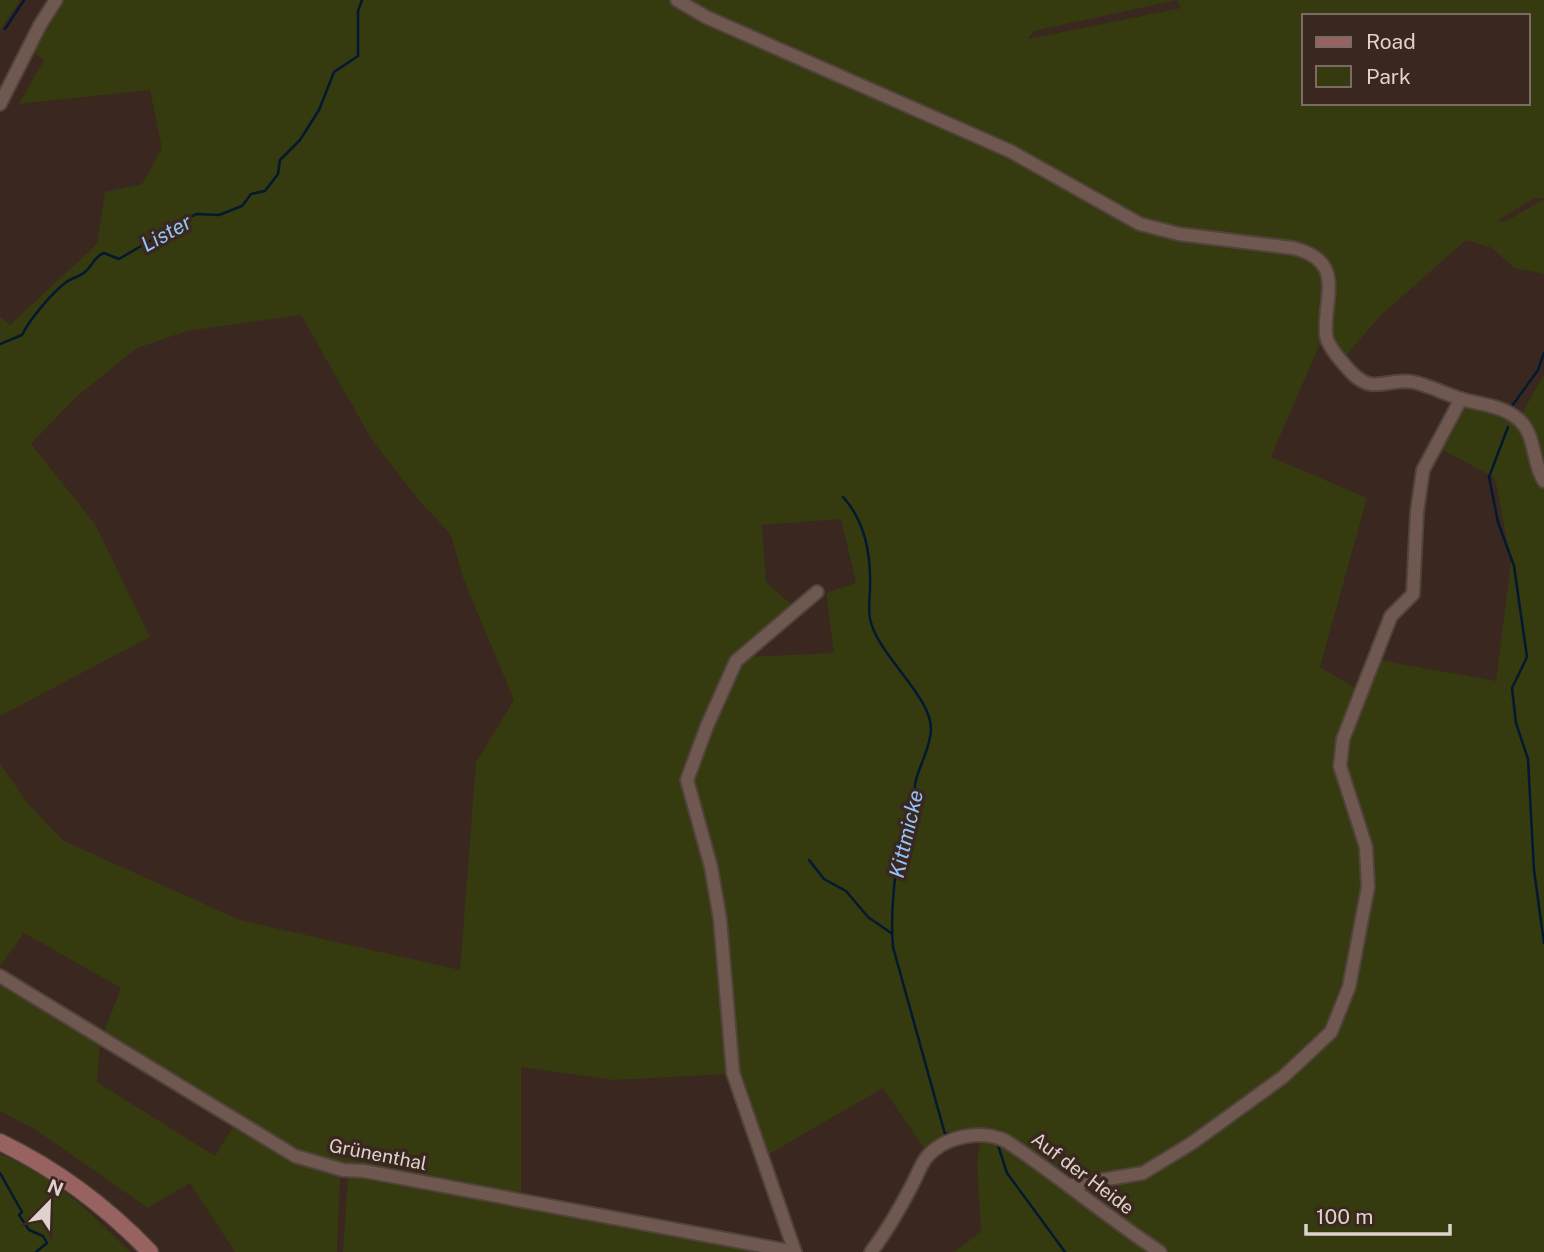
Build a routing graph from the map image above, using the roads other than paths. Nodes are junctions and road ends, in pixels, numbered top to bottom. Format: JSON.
{"nodes":[{"id":1,"x":56,"y":0,"type":"edge"},
{"id":2,"x":677,"y":0,"type":"edge"},
{"id":3,"x":0,"y":104,"type":"edge"},
{"id":4,"x":1461,"y":399,"type":"junction"},
{"id":5,"x":1544,"y":481,"type":"edge"},
{"id":6,"x":817,"y":592,"type":"dead end"},
{"id":7,"x":0,"y":976,"type":"edge"},
{"id":8,"x":0,"y":1142,"type":"edge"},
{"id":9,"x":1072,"y":1185,"type":"junction"},
{"id":10,"x":150,"y":1252,"type":"edge"},
{"id":11,"x":795,"y":1252,"type":"edge"},
{"id":12,"x":871,"y":1252,"type":"edge"},
{"id":13,"x":1160,"y":1252,"type":"edge"}],
"edges":[{"from":1,"to":3,"type":"street"},
{"from":2,"to":4,"type":"street"},
{"from":4,"to":5,"type":"street"},
{"from":4,"to":9,"type":"street"},
{"from":6,"to":11,"type":"street"},
{"from":7,"to":11,"type":"street","name":"Grünenthal"},
{"from":8,"to":10,"type":"main road"},
{"from":9,"to":12,"type":"street","name":"Auf der Heide"},
{"from":9,"to":13,"type":"street","name":"Auf der Heide"}]}
